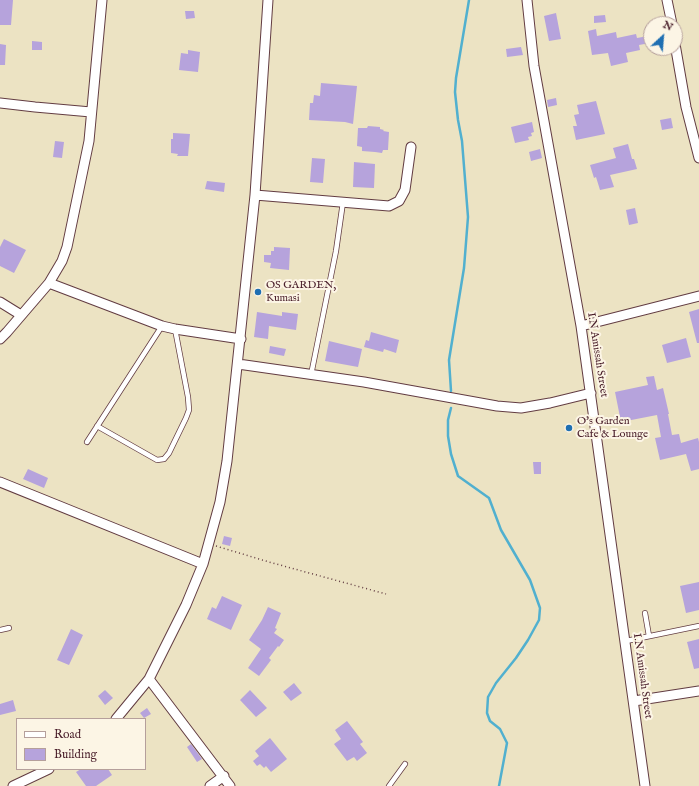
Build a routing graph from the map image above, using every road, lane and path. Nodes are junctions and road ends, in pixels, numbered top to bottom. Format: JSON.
{"nodes":[{"id":1,"x":102,"y":0,"type":"edge"},
{"id":2,"x":268,"y":0,"type":"edge"},
{"id":3,"x":527,"y":0,"type":"edge"},
{"id":4,"x":667,"y":0,"type":"edge"},
{"id":5,"x":670,"y":16,"type":"edge"},
{"id":6,"x":677,"y":56,"type":"edge"},
{"id":7,"x":0,"y":103,"type":"edge"},
{"id":8,"x":91,"y":112,"type":"junction"},
{"id":9,"x":411,"y":147,"type":"dead end"},
{"id":10,"x":699,"y":158,"type":"edge"},
{"id":11,"x":255,"y":195,"type":"junction"},
{"id":12,"x":343,"y":202,"type":"junction"},
{"id":13,"x":49,"y":283,"type":"junction"},
{"id":14,"x":699,"y":296,"type":"edge"},
{"id":15,"x":0,"y":302,"type":"edge"},
{"id":16,"x":21,"y":315,"type":"junction"},
{"id":17,"x":162,"y":326,"type":"junction"},
{"id":18,"x":581,"y":326,"type":"junction"},
{"id":19,"x":175,"y":329,"type":"junction"},
{"id":20,"x":0,"y":339,"type":"edge"},
{"id":21,"x":241,"y":339,"type":"junction"},
{"id":22,"x":238,"y":364,"type":"junction"},
{"id":23,"x":312,"y":375,"type":"junction"},
{"id":24,"x":591,"y":393,"type":"junction"},
{"id":25,"x":97,"y":426,"type":"junction"},
{"id":26,"x":87,"y":442,"type":"dead end"},
{"id":27,"x":0,"y":482,"type":"edge"},
{"id":28,"x":208,"y":543,"type":"junction"},
{"id":29,"x":203,"y":564,"type":"junction"},
{"id":30,"x":386,"y":594,"type":"dead end"},
{"id":31,"x":645,"y":614,"type":"dead end"},
{"id":32,"x":699,"y":626,"type":"edge"},
{"id":33,"x":9,"y":628,"type":"dead end"},
{"id":34,"x":0,"y":630,"type":"edge"},
{"id":35,"x":649,"y":636,"type":"junction"},
{"id":36,"x":626,"y":641,"type":"junction"},
{"id":37,"x":149,"y":679,"type":"junction"},
{"id":38,"x":699,"y":691,"type":"edge"},
{"id":39,"x":634,"y":701,"type":"junction"},
{"id":40,"x":117,"y":718,"type":"edge"},
{"id":41,"x":405,"y":764,"type":"dead end"},
{"id":42,"x":47,"y":770,"type":"edge"},
{"id":43,"x":224,"y":776,"type":"junction"},
{"id":44,"x":13,"y":786,"type":"edge"},
{"id":45,"x":210,"y":786,"type":"edge"},
{"id":46,"x":230,"y":786,"type":"edge"},
{"id":47,"x":389,"y":786,"type":"edge"},
{"id":48,"x":645,"y":786,"type":"edge"}],
"edges":[{"from":1,"to":8,"type":"street"},
{"from":2,"to":11,"type":"street"},
{"from":3,"to":18,"type":"street","name":"I.N Amissah Street"},
{"from":4,"to":5,"type":"street"},
{"from":6,"to":10,"type":"street"},
{"from":7,"to":8,"type":"street"},
{"from":8,"to":13,"type":"street"},
{"from":9,"to":12,"type":"street"},
{"from":11,"to":12,"type":"street"},
{"from":11,"to":21,"type":"street"},
{"from":12,"to":23,"type":"lane"},
{"from":13,"to":16,"type":"street"},
{"from":13,"to":17,"type":"street"},
{"from":14,"to":18,"type":"street"},
{"from":15,"to":16,"type":"street"},
{"from":16,"to":20,"type":"street"},
{"from":17,"to":19,"type":"street"},
{"from":17,"to":25,"type":"lane"},
{"from":18,"to":24,"type":"street","name":"I.N Amissah Street"},
{"from":19,"to":21,"type":"street"},
{"from":19,"to":25,"type":"lane"},
{"from":21,"to":22,"type":"street"},
{"from":22,"to":23,"type":"street"},
{"from":22,"to":28,"type":"street"},
{"from":23,"to":24,"type":"street"},
{"from":24,"to":36,"type":"street","name":"I.N Amissah Street"},
{"from":25,"to":26,"type":"lane"},
{"from":27,"to":29,"type":"street"},
{"from":28,"to":29,"type":"street"},
{"from":28,"to":30,"type":"path"},
{"from":29,"to":37,"type":"street"},
{"from":31,"to":35,"type":"lane"},
{"from":32,"to":35,"type":"lane"},
{"from":33,"to":34,"type":"lane"},
{"from":35,"to":36,"type":"lane"},
{"from":36,"to":39,"type":"street","name":"I.N Amissah Street"},
{"from":37,"to":40,"type":"street"},
{"from":37,"to":43,"type":"street"},
{"from":38,"to":39,"type":"street"},
{"from":39,"to":48,"type":"street","name":"I.N Amissah Street"},
{"from":41,"to":47,"type":"lane"},
{"from":42,"to":44,"type":"street"},
{"from":43,"to":45,"type":"street"},
{"from":43,"to":46,"type":"street"}]}
